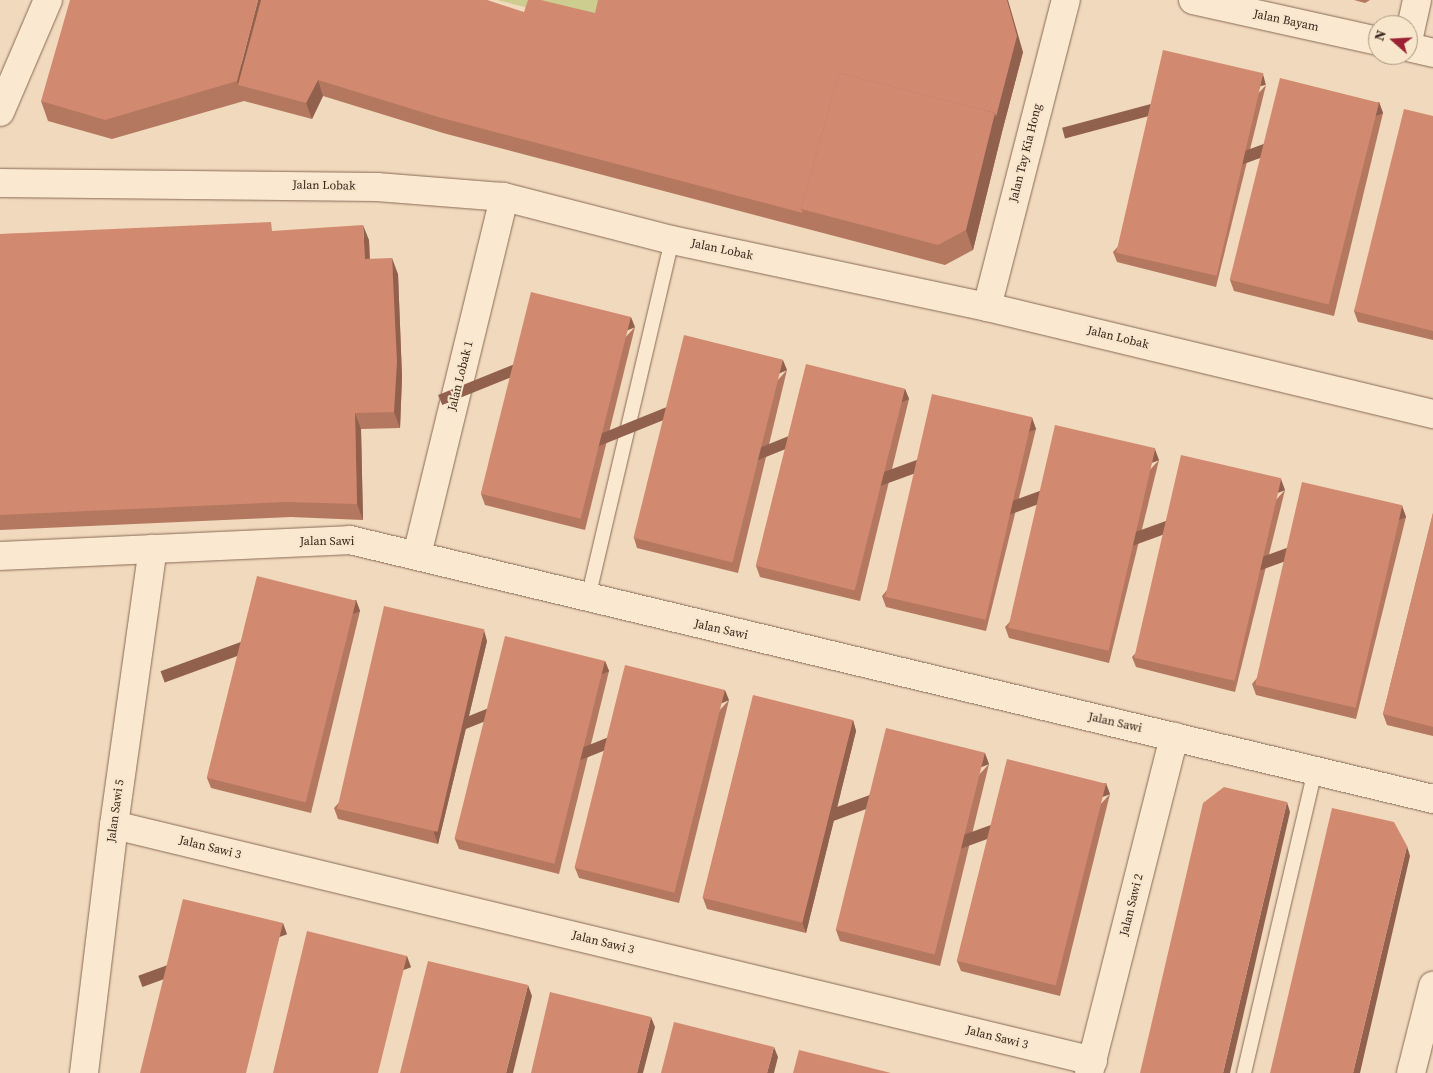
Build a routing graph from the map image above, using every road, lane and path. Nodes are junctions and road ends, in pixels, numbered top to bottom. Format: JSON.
{"nodes":[{"id":1,"x":48,"y":0,"type":"edge"},
{"id":2,"x":1066,"y":0,"type":"edge"},
{"id":3,"x":1193,"y":0,"type":"edge"},
{"id":4,"x":1418,"y":0,"type":"edge"},
{"id":5,"x":1256,"y":7,"type":"edge"},
{"id":6,"x":1414,"y":15,"type":"edge"},
{"id":7,"x":1368,"y":38,"type":"edge"},
{"id":8,"x":1418,"y":50,"type":"edge"},
{"id":9,"x":1433,"y":53,"type":"edge"},
{"id":10,"x":0,"y":112,"type":"edge"},
{"id":11,"x":0,"y":183,"type":"edge"},
{"id":12,"x":504,"y":197,"type":"junction"},
{"id":13,"x":672,"y":240,"type":"junction"},
{"id":14,"x":986,"y":307,"type":"junction"},
{"id":15,"x":1433,"y":414,"type":"edge"},
{"id":16,"x":153,"y":549,"type":"junction"},
{"id":17,"x":417,"y":555,"type":"junction"},
{"id":18,"x":0,"y":556,"type":"edge"},
{"id":19,"x":588,"y":598,"type":"junction"},
{"id":20,"x":1174,"y":737,"type":"junction"},
{"id":21,"x":1314,"y":771,"type":"junction"},
{"id":22,"x":1433,"y":799,"type":"edge"},
{"id":23,"x":114,"y":825,"type":"junction"},
{"id":24,"x":1433,"y":986,"type":"edge"},
{"id":25,"x":1091,"y":1067,"type":"edge"},
{"id":26,"x":84,"y":1073,"type":"edge"},
{"id":27,"x":1244,"y":1073,"type":"edge"},
{"id":28,"x":1411,"y":1073,"type":"edge"}],
"edges":[{"from":1,"to":10,"type":"street"},
{"from":2,"to":14,"type":"street","name":"Jalan Tay Kia Hong"},
{"from":3,"to":5,"type":"street","name":"Jalan Bayam"},
{"from":4,"to":6,"type":"street"},
{"from":5,"to":7,"type":"street","name":"Jalan Bayam"},
{"from":8,"to":9,"type":"street"},
{"from":11,"to":12,"type":"street","name":"Jalan Lobak"},
{"from":12,"to":13,"type":"street","name":"Jalan Lobak"},
{"from":12,"to":17,"type":"street","name":"Jalan Lobak 1"},
{"from":13,"to":14,"type":"street","name":"Jalan Lobak"},
{"from":13,"to":19,"type":"lane"},
{"from":14,"to":15,"type":"street","name":"Jalan Lobak"},
{"from":16,"to":17,"type":"street","name":"Jalan Sawi"},
{"from":16,"to":18,"type":"street","name":"Jalan Sawi"},
{"from":16,"to":23,"type":"street","name":"Jalan Sawi 5"},
{"from":17,"to":19,"type":"street","name":"Jalan Sawi"},
{"from":19,"to":20,"type":"street","name":"Jalan Sawi"},
{"from":20,"to":21,"type":"street","name":"Jalan Sawi"},
{"from":20,"to":25,"type":"street","name":"Jalan Sawi 2"},
{"from":21,"to":22,"type":"street","name":"Jalan Sawi"},
{"from":21,"to":27,"type":"lane"},
{"from":23,"to":25,"type":"street","name":"Jalan Sawi 3"},
{"from":23,"to":26,"type":"street","name":"Jalan Sawi 5"},
{"from":24,"to":28,"type":"street"}]}
